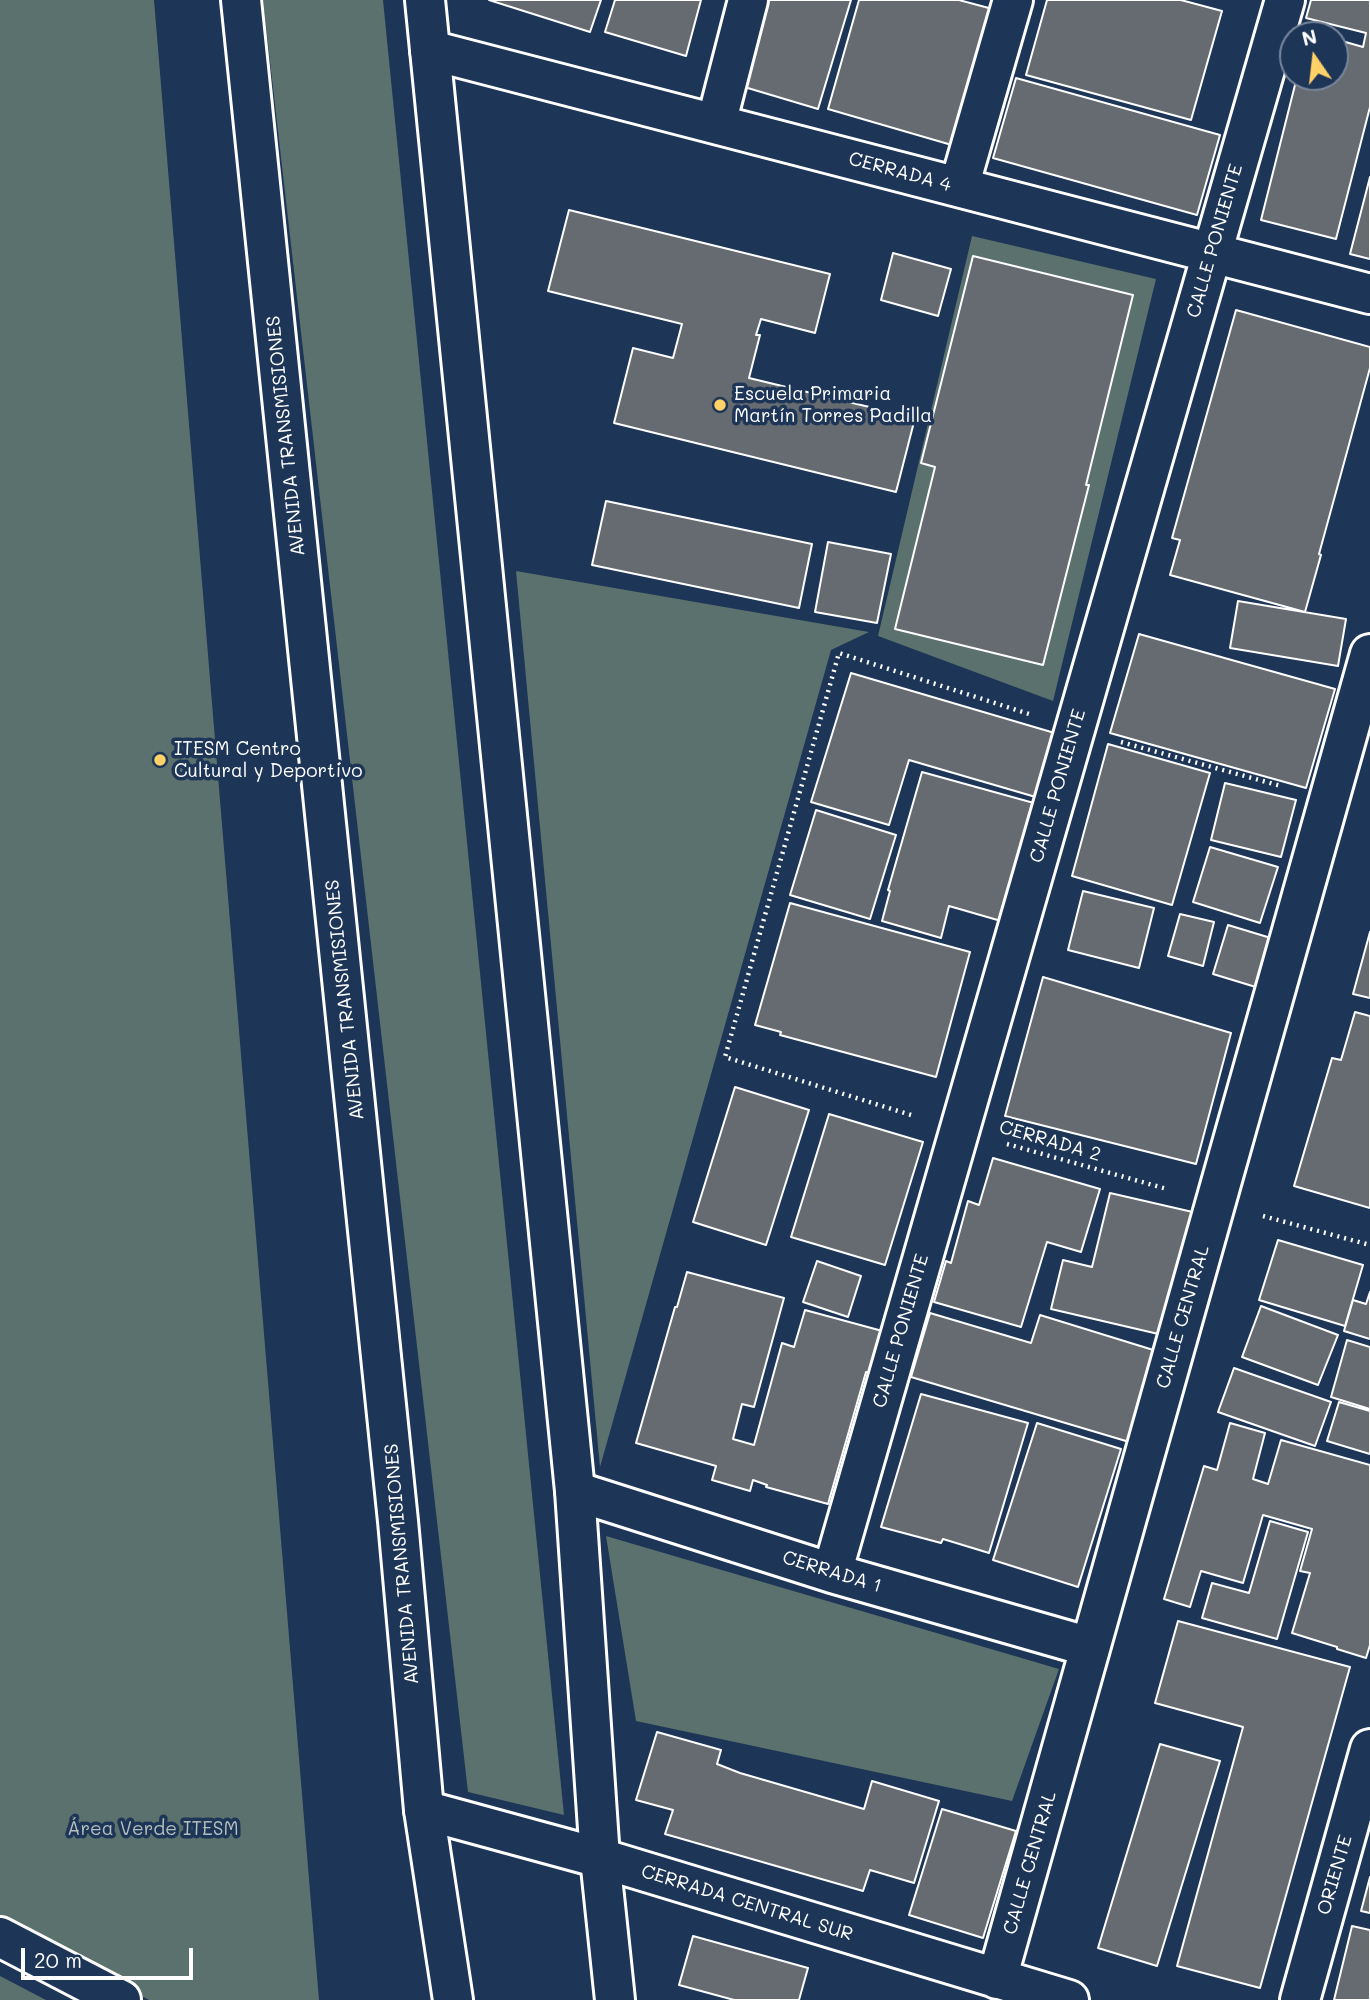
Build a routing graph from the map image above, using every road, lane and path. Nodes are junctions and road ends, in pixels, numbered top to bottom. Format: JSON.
{"nodes":[{"id":1,"x":241,"y":0,"type":"edge"},
{"id":2,"x":425,"y":0,"type":"edge"},
{"id":3,"x":748,"y":0,"type":"edge"},
{"id":4,"x":1013,"y":0,"type":"edge"},
{"id":5,"x":1285,"y":0,"type":"edge"},
{"id":6,"x":430,"y":50,"type":"junction"},
{"id":7,"x":716,"y":124,"type":"junction"},
{"id":8,"x":959,"y":187,"type":"junction"},
{"id":9,"x":1212,"y":253,"type":"junction"},
{"id":10,"x":1370,"y":293,"type":"edge"},
{"id":11,"x":839,"y":653,"type":"dead end"},
{"id":12,"x":1370,"y":654,"type":"edge"},
{"id":13,"x":959,"y":1130,"type":"junction"},
{"id":14,"x":1215,"y":1203,"type":"junction"},
{"id":15,"x":1370,"y":1245,"type":"edge"},
{"id":16,"x":575,"y":1492,"type":"junction"},
{"id":17,"x":832,"y":1573,"type":"junction"},
{"id":18,"x":1090,"y":1647,"type":"junction"},
{"id":19,"x":1370,"y":1749,"type":"edge"},
{"id":20,"x":424,"y":1811,"type":"junction"},
{"id":21,"x":600,"y":1858,"type":"junction"},
{"id":22,"x":0,"y":1937,"type":"edge"},
{"id":23,"x":997,"y":1979,"type":"junction"},
{"id":24,"x":121,"y":2000,"type":"edge"},
{"id":25,"x":453,"y":2000,"type":"edge"},
{"id":26,"x":615,"y":2000,"type":"edge"},
{"id":27,"x":1069,"y":2000,"type":"edge"},
{"id":28,"x":1300,"y":2000,"type":"edge"}],
"edges":[{"from":1,"to":20,"type":"street","name":"AVENIDA TRANSMISIONES"},
{"from":2,"to":6,"type":"street"},
{"from":3,"to":7,"type":"street"},
{"from":4,"to":8,"type":"street"},
{"from":5,"to":9,"type":"street","name":"CALLE PONIENTE"},
{"from":6,"to":7,"type":"street","name":"CERRADA 4"},
{"from":6,"to":16,"type":"street"},
{"from":7,"to":8,"type":"street","name":"CERRADA 4"},
{"from":8,"to":9,"type":"street","name":"CERRADA 4"},
{"from":9,"to":10,"type":"street","name":"CERRADA 4"},
{"from":9,"to":13,"type":"street","name":"CALLE PONIENTE"},
{"from":11,"to":13,"type":"path","name":"CERRADA 2"},
{"from":12,"to":14,"type":"street","name":"CALLE CENTRAL"},
{"from":13,"to":14,"type":"path","name":"CERRADA 2"},
{"from":13,"to":17,"type":"street","name":"CALLE PONIENTE"},
{"from":14,"to":15,"type":"path","name":"CERRADA 2"},
{"from":14,"to":18,"type":"street","name":"CALLE CENTRAL"},
{"from":16,"to":17,"type":"street","name":"CERRADA 1"},
{"from":16,"to":21,"type":"street"},
{"from":17,"to":18,"type":"street","name":"CERRADA 1"},
{"from":18,"to":23,"type":"street","name":"CALLE CENTRAL"},
{"from":19,"to":28,"type":"street","name":"ORIENTE"},
{"from":20,"to":21,"type":"street","name":"CERRADA CENTRAL SUR"},
{"from":20,"to":25,"type":"street","name":"AVENIDA TRANSMISIONES"},
{"from":21,"to":23,"type":"street","name":"CERRADA CENTRAL SUR"},
{"from":21,"to":26,"type":"street"},
{"from":22,"to":24,"type":"street"},
{"from":23,"to":27,"type":"street","name":"CERRADA CENTRAL SUR"}]}
